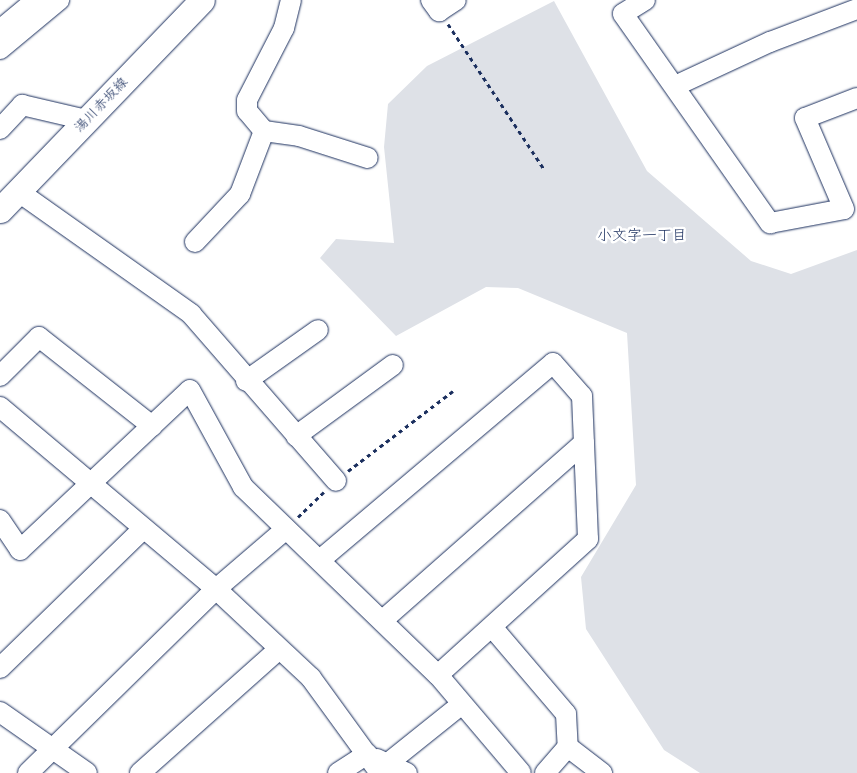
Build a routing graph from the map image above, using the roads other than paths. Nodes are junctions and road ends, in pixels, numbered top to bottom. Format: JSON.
{"nodes":[{"id":1,"x":36,"y":0,"type":"edge"},
{"id":2,"x":59,"y":0,"type":"edge"},
{"id":3,"x":202,"y":0,"type":"edge"},
{"id":4,"x":291,"y":0,"type":"edge"},
{"id":5,"x":456,"y":0,"type":"edge"},
{"id":6,"x":645,"y":0,"type":"edge"},
{"id":7,"x":435,"y":5,"type":"edge"},
{"id":8,"x":0,"y":8,"type":"edge"},
{"id":9,"x":857,"y":9,"type":"edge"},
{"id":10,"x":20,"y":14,"type":"junction"},
{"id":11,"x":0,"y":30,"type":"edge"},
{"id":12,"x":0,"y":49,"type":"edge"},
{"id":13,"x":675,"y":86,"type":"junction"},
{"id":14,"x":857,"y":98,"type":"edge"},
{"id":15,"x":86,"y":120,"type":"junction"},
{"id":16,"x":0,"y":129,"type":"edge"},
{"id":17,"x":264,"y":131,"type":"junction"},
{"id":18,"x":368,"y":158,"type":"dead end"},
{"id":19,"x":18,"y":192,"type":"junction"},
{"id":20,"x":0,"y":210,"type":"edge"},
{"id":21,"x":195,"y":242,"type":"dead end"},
{"id":22,"x":318,"y":330,"type":"dead end"},
{"id":23,"x":393,"y":365,"type":"dead end"},
{"id":24,"x":0,"y":376,"type":"edge"},
{"id":25,"x":246,"y":381,"type":"junction"},
{"id":26,"x":0,"y":407,"type":"edge"},
{"id":27,"x":152,"y":426,"type":"junction"},
{"id":28,"x":296,"y":436,"type":"junction"},
{"id":29,"x":584,"y":443,"type":"junction"},
{"id":30,"x":336,"y":481,"type":"road end"},
{"id":31,"x":93,"y":485,"type":"junction"},
{"id":32,"x":0,"y":520,"type":"edge"},
{"id":33,"x":143,"y":529,"type":"junction"},
{"id":34,"x":286,"y":529,"type":"junction"},
{"id":35,"x":320,"y":560,"type":"junction"},
{"id":36,"x":216,"y":589,"type":"junction"},
{"id":37,"x":383,"y":620,"type":"junction"},
{"id":38,"x":492,"y":627,"type":"junction"},
{"id":39,"x":279,"y":649,"type":"junction"},
{"id":40,"x":0,"y":668,"type":"edge"},
{"id":41,"x":438,"y":675,"type":"junction"},
{"id":42,"x":462,"y":704,"type":"junction"},
{"id":43,"x":0,"y":712,"type":"edge"},
{"id":44,"x":51,"y":746,"type":"junction"},
{"id":45,"x":568,"y":747,"type":"junction"},
{"id":46,"x":367,"y":754,"type":"junction"},
{"id":47,"x":383,"y":768,"type":"edge"},
{"id":48,"x":28,"y":773,"type":"edge"},
{"id":49,"x":87,"y":773,"type":"edge"},
{"id":50,"x":140,"y":773,"type":"edge"},
{"id":51,"x":338,"y":773,"type":"edge"},
{"id":52,"x":407,"y":773,"type":"edge"},
{"id":53,"x":521,"y":773,"type":"edge"},
{"id":54,"x":545,"y":773,"type":"edge"},
{"id":55,"x":602,"y":773,"type":"edge"}],
"edges":[{"from":1,"to":10,"type":"street"},
{"from":2,"to":12,"type":"street"},
{"from":3,"to":15,"type":"main road","name":"湯川赤坂線"},
{"from":4,"to":17,"type":"street"},
{"from":5,"to":7,"type":"street"},
{"from":6,"to":13,"type":"street"},
{"from":8,"to":10,"type":"street"},
{"from":9,"to":13,"type":"street"},
{"from":10,"to":11,"type":"street"},
{"from":13,"to":14,"type":"street"},
{"from":15,"to":16,"type":"street"},
{"from":15,"to":19,"type":"main road","name":"湯川赤坂線"},
{"from":17,"to":18,"type":"street"},
{"from":17,"to":21,"type":"street"},
{"from":19,"to":20,"type":"main road","name":"湯川赤坂線"},
{"from":19,"to":25,"type":"street"},
{"from":22,"to":25,"type":"street"},
{"from":23,"to":28,"type":"street"},
{"from":24,"to":27,"type":"street"},
{"from":25,"to":28,"type":"street"},
{"from":26,"to":31,"type":"street"},
{"from":27,"to":31,"type":"street"},
{"from":27,"to":34,"type":"street"},
{"from":28,"to":30,"type":"street"},
{"from":29,"to":35,"type":"street"},
{"from":29,"to":37,"type":"street"},
{"from":29,"to":38,"type":"street"},
{"from":31,"to":32,"type":"street"},
{"from":31,"to":33,"type":"street"},
{"from":33,"to":36,"type":"street"},
{"from":33,"to":40,"type":"street"},
{"from":34,"to":35,"type":"street"},
{"from":34,"to":36,"type":"street"},
{"from":35,"to":37,"type":"street"},
{"from":36,"to":39,"type":"street"},
{"from":36,"to":44,"type":"street"},
{"from":37,"to":41,"type":"street"},
{"from":38,"to":41,"type":"street"},
{"from":38,"to":45,"type":"street"},
{"from":39,"to":46,"type":"street"},
{"from":39,"to":50,"type":"street"},
{"from":41,"to":42,"type":"street"},
{"from":42,"to":47,"type":"street"},
{"from":42,"to":53,"type":"street"},
{"from":43,"to":44,"type":"street"},
{"from":44,"to":48,"type":"street"},
{"from":44,"to":49,"type":"street"},
{"from":45,"to":54,"type":"street"},
{"from":45,"to":55,"type":"street"},
{"from":46,"to":47,"type":"street"},
{"from":46,"to":51,"type":"street"},
{"from":47,"to":52,"type":"street"}]}
